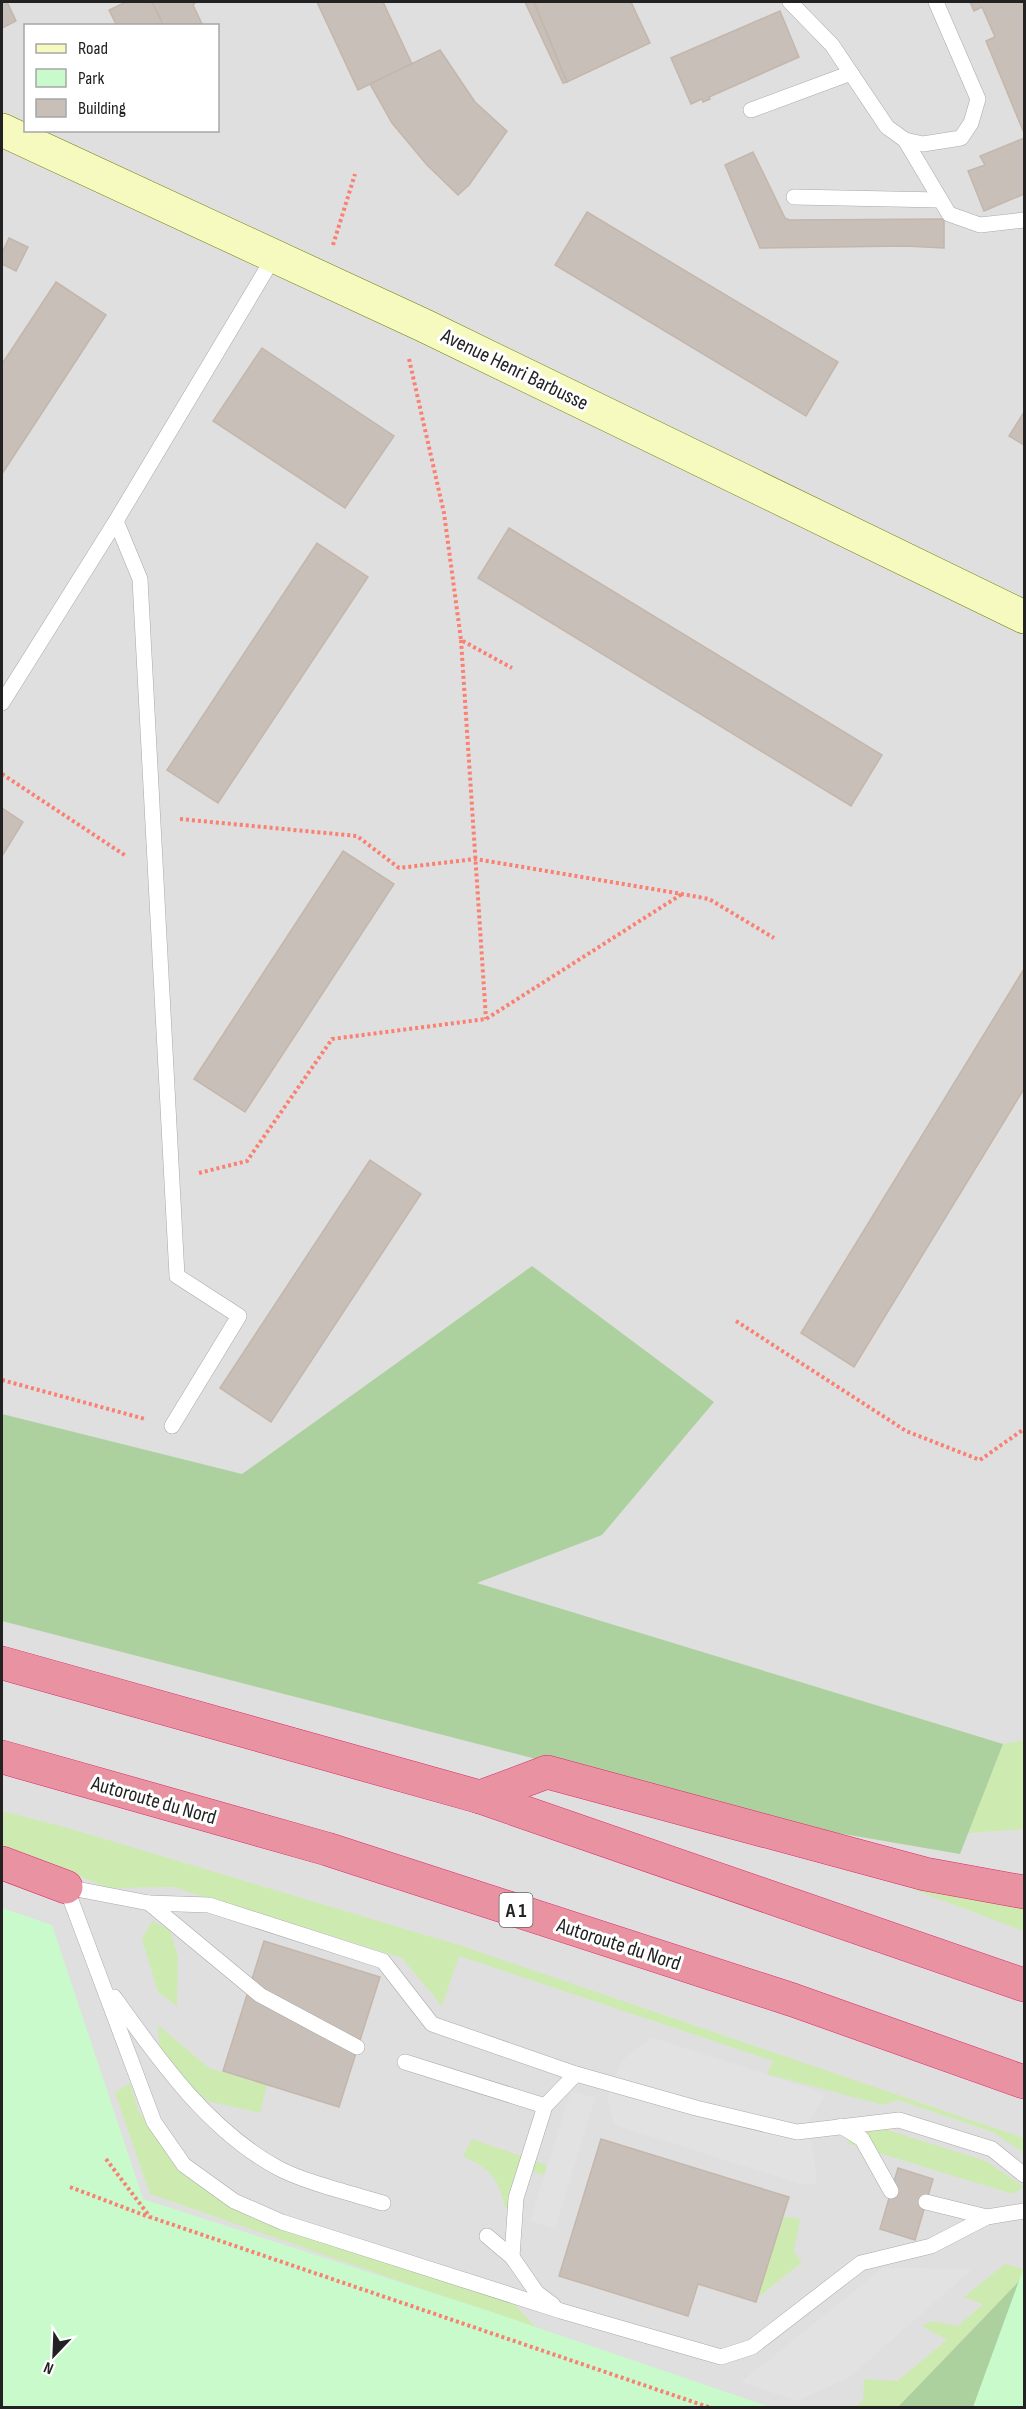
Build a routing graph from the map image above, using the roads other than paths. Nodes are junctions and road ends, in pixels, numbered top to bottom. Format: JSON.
{"nodes":[{"id":1,"x":790,"y":2,"type":"edge"},
{"id":2,"x":936,"y":2,"type":"edge"},
{"id":3,"x":851,"y":73,"type":"junction"},
{"id":4,"x":750,"y":110,"type":"dead end"},
{"id":5,"x":2,"y":130,"type":"edge"},
{"id":6,"x":905,"y":140,"type":"junction"},
{"id":7,"x":794,"y":197,"type":"dead end"},
{"id":8,"x":940,"y":200,"type":"junction"},
{"id":9,"x":1024,"y":220,"type":"edge"},
{"id":10,"x":275,"y":255,"type":"junction"},
{"id":11,"x":116,"y":521,"type":"junction"},
{"id":12,"x":1024,"y":617,"type":"edge"},
{"id":13,"x":2,"y":703,"type":"edge"},
{"id":14,"x":172,"y":1426,"type":"road end"},
{"id":15,"x":2,"y":1663,"type":"edge"},
{"id":16,"x":2,"y":1757,"type":"edge"},
{"id":17,"x":480,"y":1797,"type":"junction"},
{"id":18,"x":2,"y":1863,"type":"edge"},
{"id":19,"x":66,"y":1887,"type":"junction"},
{"id":20,"x":1024,"y":1892,"type":"edge"},
{"id":21,"x":149,"y":1903,"type":"junction"},
{"id":22,"x":100,"y":1977,"type":"junction"},
{"id":23,"x":1024,"y":1985,"type":"edge"},
{"id":24,"x":357,"y":2046,"type":"dead end"},
{"id":25,"x":405,"y":2062,"type":"dead end"},
{"id":26,"x":576,"y":2074,"type":"junction"},
{"id":27,"x":1024,"y":2082,"type":"edge"},
{"id":28,"x":545,"y":2106,"type":"junction"},
{"id":29,"x":841,"y":2127,"type":"junction"},
{"id":30,"x":1024,"y":2175,"type":"edge"},
{"id":31,"x":891,"y":2191,"type":"dead end"},
{"id":32,"x":926,"y":2202,"type":"dead end"},
{"id":33,"x":383,"y":2203,"type":"dead end"},
{"id":34,"x":1024,"y":2211,"type":"edge"},
{"id":35,"x":987,"y":2217,"type":"junction"},
{"id":36,"x":487,"y":2236,"type":"dead end"},
{"id":37,"x":512,"y":2257,"type":"junction"},
{"id":38,"x":561,"y":2311,"type":"junction"}],
"edges":[{"from":1,"to":3,"type":"lane"},
{"from":2,"to":6,"type":"lane"},
{"from":3,"to":4,"type":"lane"},
{"from":3,"to":6,"type":"lane"},
{"from":5,"to":10,"type":"main road","name":"Avenue Henri Barbusse"},
{"from":6,"to":8,"type":"lane"},
{"from":7,"to":8,"type":"lane"},
{"from":8,"to":9,"type":"lane"},
{"from":10,"to":11,"type":"lane"},
{"from":10,"to":12,"type":"main road","name":"Avenue Henri Barbusse"},
{"from":11,"to":13,"type":"lane"},
{"from":11,"to":14,"type":"lane"},
{"from":15,"to":17,"type":"highway"},
{"from":16,"to":27,"type":"highway","name":"Autoroute du Nord","number":"A 1"},
{"from":17,"to":20,"type":"highway"},
{"from":17,"to":23,"type":"highway"},
{"from":18,"to":19,"type":"highway"},
{"from":19,"to":21,"type":"lane"},
{"from":19,"to":22,"type":"lane"},
{"from":21,"to":24,"type":"lane"},
{"from":21,"to":26,"type":"lane"},
{"from":22,"to":33,"type":"lane"},
{"from":22,"to":38,"type":"lane"},
{"from":25,"to":28,"type":"lane"},
{"from":26,"to":28,"type":"lane"},
{"from":26,"to":29,"type":"lane"},
{"from":28,"to":37,"type":"lane"},
{"from":29,"to":30,"type":"lane"},
{"from":29,"to":31,"type":"lane"},
{"from":32,"to":35,"type":"lane"},
{"from":34,"to":35,"type":"lane"},
{"from":35,"to":38,"type":"lane"},
{"from":36,"to":37,"type":"lane"},
{"from":37,"to":38,"type":"lane"}]}
